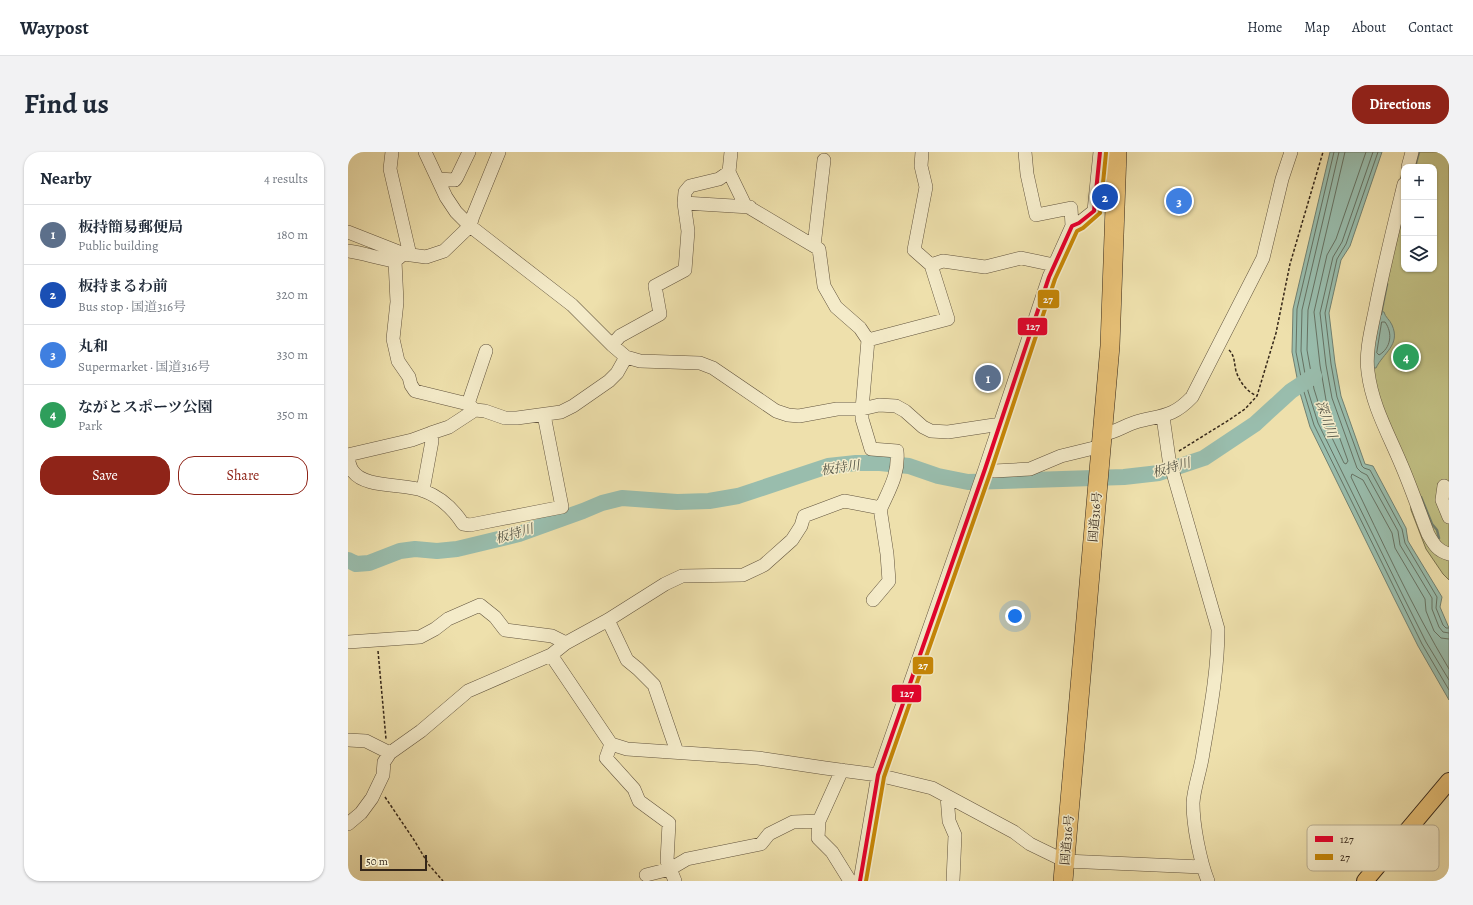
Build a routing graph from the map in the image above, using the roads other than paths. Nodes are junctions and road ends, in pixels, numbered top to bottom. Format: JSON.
{"nodes":[{"id":1,"x":392,"y":152,"type":"edge"},
{"id":2,"x":424,"y":152,"type":"edge"},
{"id":3,"x":469,"y":152,"type":"edge"},
{"id":4,"x":499,"y":152,"type":"edge"},
{"id":5,"x":731,"y":152,"type":"edge"},
{"id":6,"x":922,"y":152,"type":"edge"},
{"id":7,"x":1025,"y":152,"type":"edge"},
{"id":8,"x":1100,"y":152,"type":"edge"},
{"id":9,"x":1118,"y":152,"type":"edge"},
{"id":10,"x":1291,"y":152,"type":"edge"},
{"id":11,"x":1412,"y":152,"type":"edge"},
{"id":12,"x":824,"y":160,"type":"dead end"},
{"id":13,"x":1409,"y":164,"type":"edge"},
{"id":14,"x":729,"y":172,"type":"junction"},
{"id":15,"x":438,"y":179,"type":"junction"},
{"id":16,"x":1401,"y":196,"type":"edge"},
{"id":17,"x":684,"y":203,"type":"junction"},
{"id":18,"x":750,"y":207,"type":"junction"},
{"id":19,"x":470,"y":226,"type":"junction"},
{"id":20,"x":1072,"y":226,"type":"junction"},
{"id":21,"x":352,"y":237,"type":"edge"},
{"id":22,"x":814,"y":246,"type":"junction"},
{"id":23,"x":348,"y":251,"type":"edge"},
{"id":24,"x":403,"y":256,"type":"junction"},
{"id":25,"x":931,"y":265,"type":"junction"},
{"id":26,"x":1054,"y":265,"type":"junction"},
{"id":27,"x":868,"y":340,"type":"junction"},
{"id":28,"x":612,"y":345,"type":"junction"},
{"id":29,"x":486,"y":351,"type":"dead end"},
{"id":30,"x":626,"y":357,"type":"junction"},
{"id":31,"x":472,"y":407,"type":"junction"},
{"id":32,"x":862,"y":410,"type":"junction"},
{"id":33,"x":544,"y":415,"type":"junction"},
{"id":34,"x":1163,"y":417,"type":"junction"},
{"id":35,"x":1000,"y":425,"type":"junction"},
{"id":36,"x":431,"y":433,"type":"junction"},
{"id":37,"x":1102,"y":446,"type":"junction"},
{"id":38,"x":348,"y":455,"type":"edge"},
{"id":39,"x":348,"y":458,"type":"edge"},
{"id":40,"x":984,"y":472,"type":"junction"},
{"id":41,"x":1444,"y":486,"type":"dead end"},
{"id":42,"x":423,"y":490,"type":"junction"},
{"id":43,"x":880,"y":508,"type":"junction"},
{"id":44,"x":1449,"y":517,"type":"edge"},
{"id":45,"x":1449,"y":554,"type":"edge"},
{"id":46,"x":873,"y":600,"type":"dead end"},
{"id":47,"x":608,"y":620,"type":"junction"},
{"id":48,"x":348,"y":642,"type":"edge"},
{"id":49,"x":566,"y":643,"type":"junction"},
{"id":50,"x":551,"y":655,"type":"junction"},
{"id":51,"x":348,"y":740,"type":"edge"},
{"id":52,"x":611,"y":744,"type":"junction"},
{"id":53,"x":388,"y":752,"type":"junction"},
{"id":54,"x":677,"y":752,"type":"junction"},
{"id":55,"x":842,"y":770,"type":"junction"},
{"id":56,"x":878,"y":775,"type":"junction"},
{"id":57,"x":1449,"y":781,"type":"edge"},
{"id":58,"x":947,"y":796,"type":"junction"},
{"id":59,"x":819,"y":821,"type":"junction"},
{"id":60,"x":348,"y":824,"type":"edge"},
{"id":61,"x":1412,"y":825,"type":"edge"},
{"id":62,"x":1065,"y":861,"type":"junction"},
{"id":63,"x":1202,"y":867,"type":"junction"},
{"id":64,"x":1373,"y":871,"type":"edge"},
{"id":65,"x":646,"y":875,"type":"dead end"},
{"id":66,"x":672,"y":875,"type":"edge"},
{"id":67,"x":850,"y":881,"type":"edge"},
{"id":68,"x":860,"y":881,"type":"edge"},
{"id":69,"x":953,"y":881,"type":"edge"},
{"id":70,"x":1063,"y":881,"type":"edge"},
{"id":71,"x":1208,"y":881,"type":"edge"},
{"id":72,"x":1365,"y":881,"type":"edge"}],
"edges":[{"from":1,"to":24,"type":"street"},
{"from":2,"to":15,"type":"street"},
{"from":3,"to":15,"type":"street"},
{"from":4,"to":19,"type":"street"},
{"from":5,"to":14,"type":"street"},
{"from":6,"to":25,"type":"street"},
{"from":7,"to":20,"type":"street"},
{"from":8,"to":20,"type":"street"},
{"from":9,"to":37,"type":"highway","name":"国道316号"},
{"from":10,"to":34,"type":"street"},
{"from":11,"to":13,"type":"street"},
{"from":12,"to":22,"type":"street"},
{"from":14,"to":17,"type":"street"},
{"from":14,"to":18,"type":"street"},
{"from":15,"to":19,"type":"street"},
{"from":16,"to":45,"type":"street"},
{"from":17,"to":18,"type":"street"},
{"from":17,"to":28,"type":"street"},
{"from":18,"to":22,"type":"street"},
{"from":19,"to":24,"type":"street"},
{"from":19,"to":28,"type":"street"},
{"from":20,"to":26,"type":"street"},
{"from":21,"to":24,"type":"street"},
{"from":22,"to":27,"type":"street"},
{"from":23,"to":24,"type":"street"},
{"from":24,"to":31,"type":"street"},
{"from":25,"to":26,"type":"street"},
{"from":25,"to":27,"type":"street"},
{"from":26,"to":35,"type":"street"},
{"from":27,"to":32,"type":"street"},
{"from":28,"to":30,"type":"street"},
{"from":29,"to":31,"type":"street"},
{"from":30,"to":32,"type":"street"},
{"from":30,"to":33,"type":"street"},
{"from":31,"to":33,"type":"street"},
{"from":31,"to":36,"type":"street"},
{"from":32,"to":35,"type":"street"},
{"from":32,"to":43,"type":"street"},
{"from":33,"to":42,"type":"street"},
{"from":34,"to":37,"type":"street"},
{"from":34,"to":63,"type":"street"},
{"from":35,"to":40,"type":"street"},
{"from":36,"to":38,"type":"street"},
{"from":36,"to":42,"type":"street"},
{"from":37,"to":40,"type":"street"},
{"from":37,"to":62,"type":"highway","name":"国道316号"},
{"from":39,"to":42,"type":"street"},
{"from":40,"to":56,"type":"street"},
{"from":41,"to":44,"type":"street"},
{"from":43,"to":46,"type":"street"},
{"from":43,"to":47,"type":"street"},
{"from":47,"to":49,"type":"street"},
{"from":47,"to":54,"type":"street"},
{"from":48,"to":49,"type":"street"},
{"from":49,"to":50,"type":"street"},
{"from":50,"to":52,"type":"street"},
{"from":50,"to":53,"type":"street"},
{"from":51,"to":53,"type":"street"},
{"from":52,"to":54,"type":"street"},
{"from":52,"to":66,"type":"street"},
{"from":53,"to":60,"type":"street"},
{"from":54,"to":55,"type":"street"},
{"from":55,"to":56,"type":"street"},
{"from":55,"to":59,"type":"street"},
{"from":56,"to":58,"type":"street"},
{"from":56,"to":68,"type":"street"},
{"from":57,"to":61,"type":"main road"},
{"from":58,"to":62,"type":"street"},
{"from":58,"to":69,"type":"street"},
{"from":59,"to":66,"type":"street"},
{"from":59,"to":67,"type":"street"},
{"from":62,"to":63,"type":"street"},
{"from":62,"to":70,"type":"highway","name":"国道316号"},
{"from":63,"to":71,"type":"street"},
{"from":64,"to":72,"type":"main road"},
{"from":65,"to":66,"type":"street"}]}
